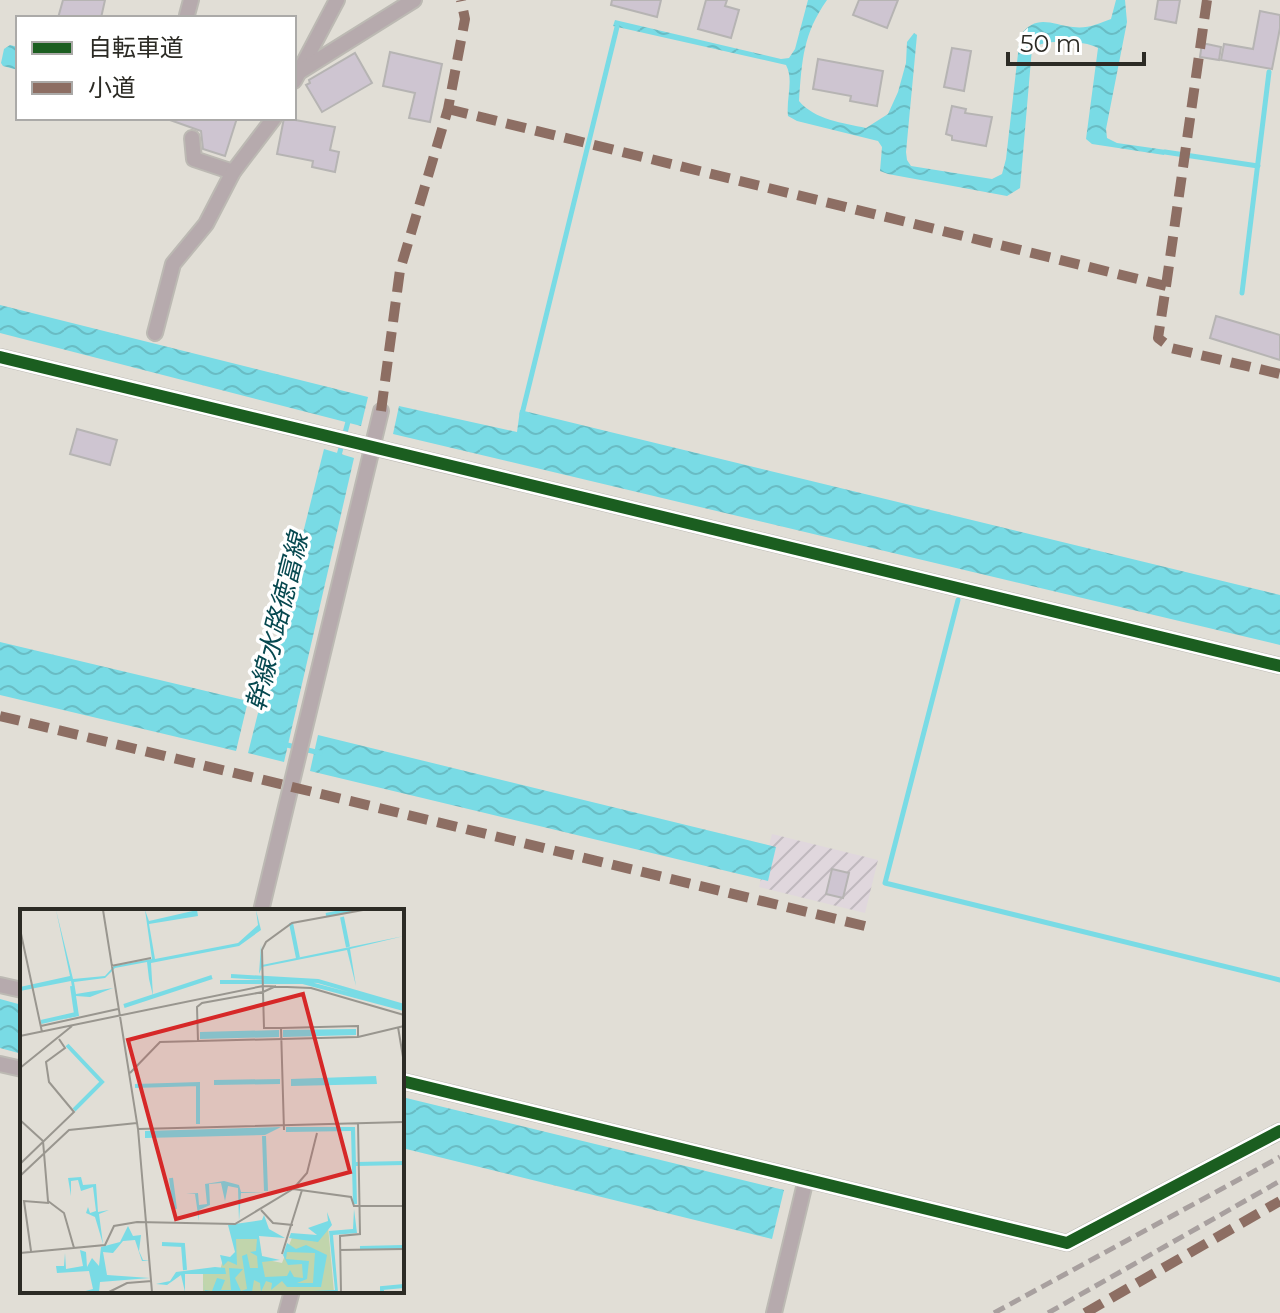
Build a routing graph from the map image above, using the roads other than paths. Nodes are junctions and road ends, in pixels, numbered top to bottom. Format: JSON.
{"nodes":[{"id":1,"x":337,"y":0,"type":"edge"},
{"id":2,"x":414,"y":0,"type":"edge"},
{"id":3,"x":296,"y":76,"type":"edge"},
{"id":4,"x":272,"y":120,"type":"edge"},
{"id":5,"x":192,"y":138,"type":"dead end"},
{"id":6,"x":233,"y":172,"type":"junction"},
{"id":7,"x":155,"y":333,"type":"dead end"},
{"id":8,"x":0,"y":357,"type":"edge"},
{"id":9,"x":381,"y":411,"type":"dead end"},
{"id":10,"x":372,"y":448,"type":"junction"},
{"id":11,"x":1280,"y":666,"type":"edge"},
{"id":12,"x":261,"y":909,"type":"edge"},
{"id":13,"x":0,"y":985,"type":"edge"},
{"id":14,"x":20,"y":990,"type":"edge"},
{"id":15,"x":0,"y":1064,"type":"edge"},
{"id":16,"x":20,"y":1069,"type":"edge"},
{"id":17,"x":404,"y":1081,"type":"edge"},
{"id":18,"x":1280,"y":1131,"type":"edge"},
{"id":19,"x":806,"y":1179,"type":"junction"},
{"id":20,"x":291,"y":1293,"type":"edge"},
{"id":21,"x":286,"y":1313,"type":"edge"},
{"id":22,"x":774,"y":1313,"type":"edge"}],
"edges":[{"from":1,"to":3,"type":"street"},
{"from":2,"to":3,"type":"street"},
{"from":4,"to":6,"type":"street"},
{"from":5,"to":6,"type":"street"},
{"from":6,"to":7,"type":"street"},
{"from":8,"to":10,"type":"street"},
{"from":9,"to":10,"type":"street"},
{"from":10,"to":11,"type":"street"},
{"from":10,"to":12,"type":"street"},
{"from":13,"to":14,"type":"street"},
{"from":15,"to":16,"type":"street"},
{"from":17,"to":19,"type":"street"},
{"from":18,"to":19,"type":"street"},
{"from":19,"to":22,"type":"street"},
{"from":20,"to":21,"type":"street"}]}
